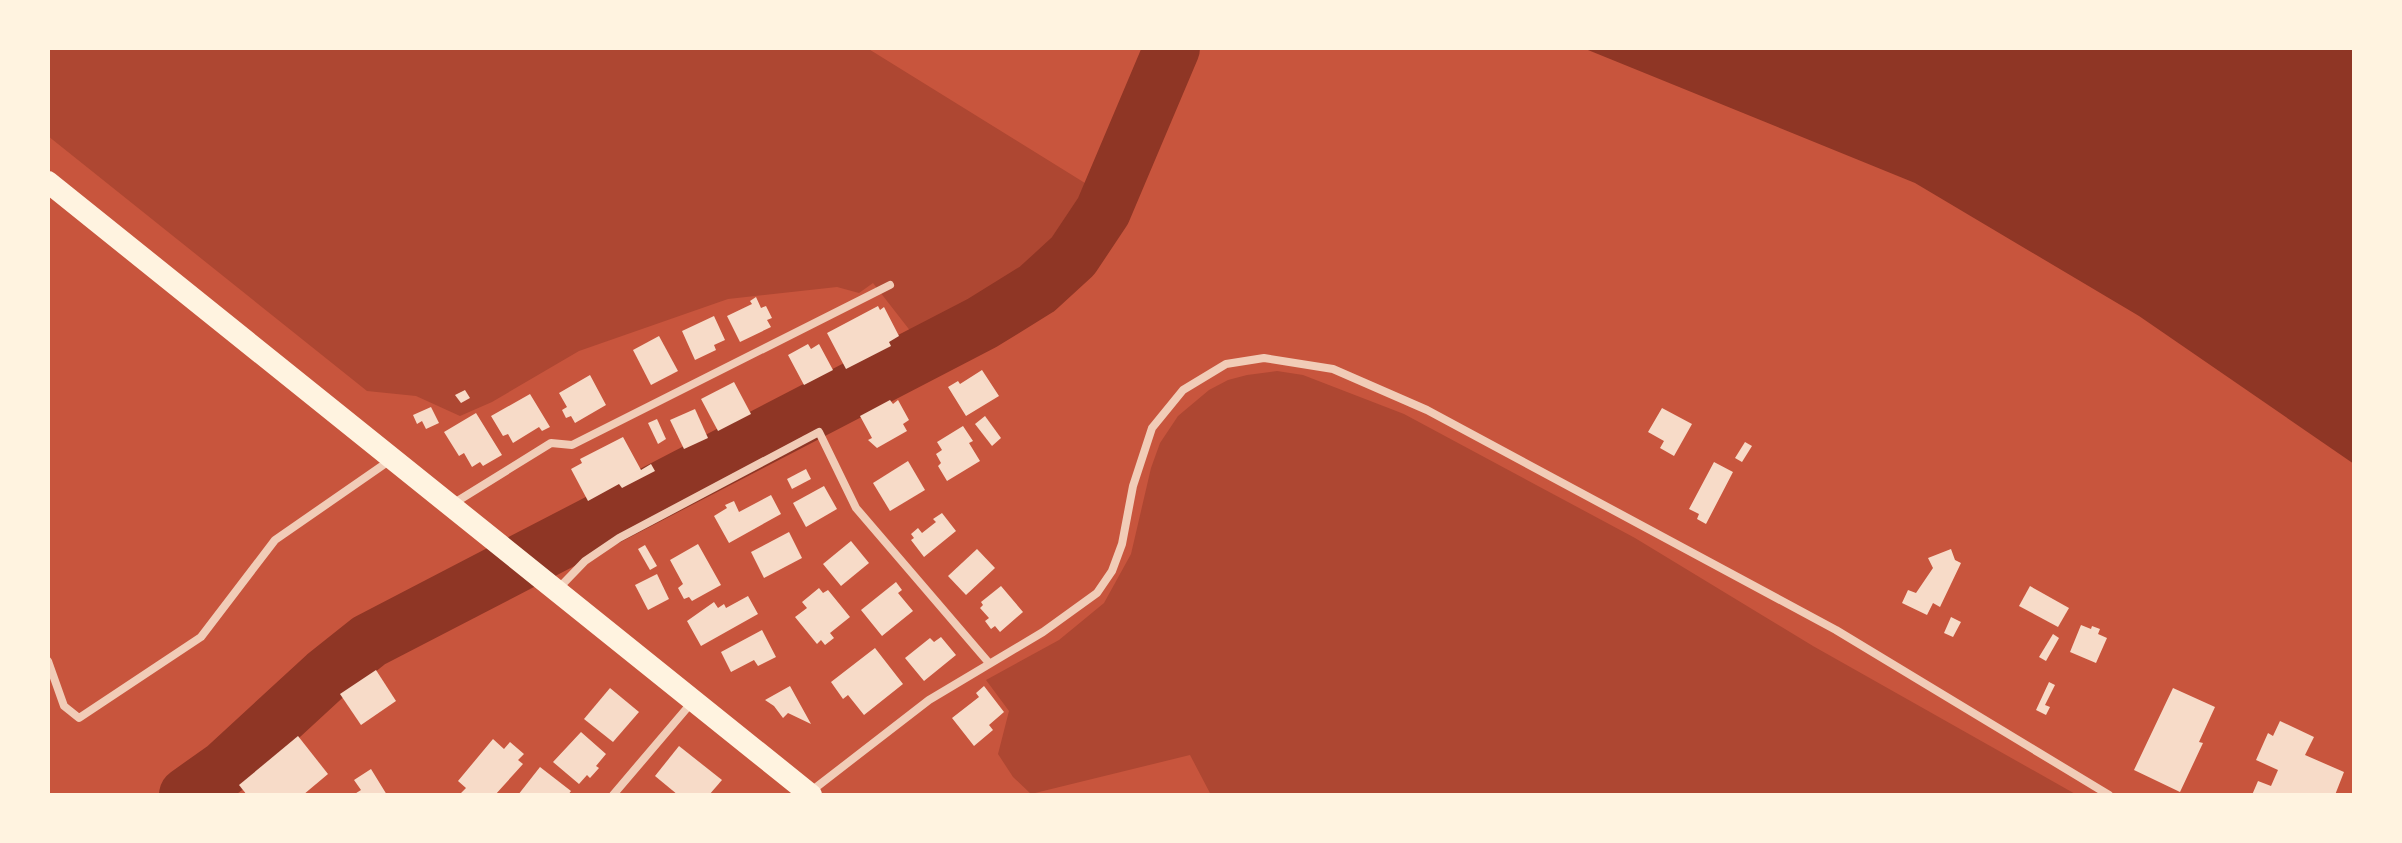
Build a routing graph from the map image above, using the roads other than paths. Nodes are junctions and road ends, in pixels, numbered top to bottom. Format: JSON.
{"nodes":[{"id":1,"x":48,"y":182,"type":"edge"},
{"id":2,"x":890,"y":285,"type":"dead end"},
{"id":3,"x":393,"y":458,"type":"junction"},
{"id":4,"x":451,"y":505,"type":"junction"},
{"id":5,"x":557,"y":590,"type":"junction"},
{"id":6,"x":48,"y":661,"type":"edge"},
{"id":7,"x":989,"y":663,"type":"junction"},
{"id":8,"x":694,"y":701,"type":"junction"},
{"id":9,"x":808,"y":794,"type":"edge"},
{"id":10,"x":613,"y":795,"type":"edge"},
{"id":11,"x":2109,"y":795,"type":"edge"}],
"edges":[{"from":1,"to":3,"type":"highway"},
{"from":2,"to":4,"type":"street"},
{"from":3,"to":4,"type":"highway"},
{"from":3,"to":6,"type":"street"},
{"from":4,"to":5,"type":"highway"},
{"from":5,"to":7,"type":"street"},
{"from":5,"to":8,"type":"highway"},
{"from":7,"to":9,"type":"street"},
{"from":7,"to":11,"type":"street"},
{"from":8,"to":9,"type":"highway"},
{"from":8,"to":10,"type":"street"}]}
